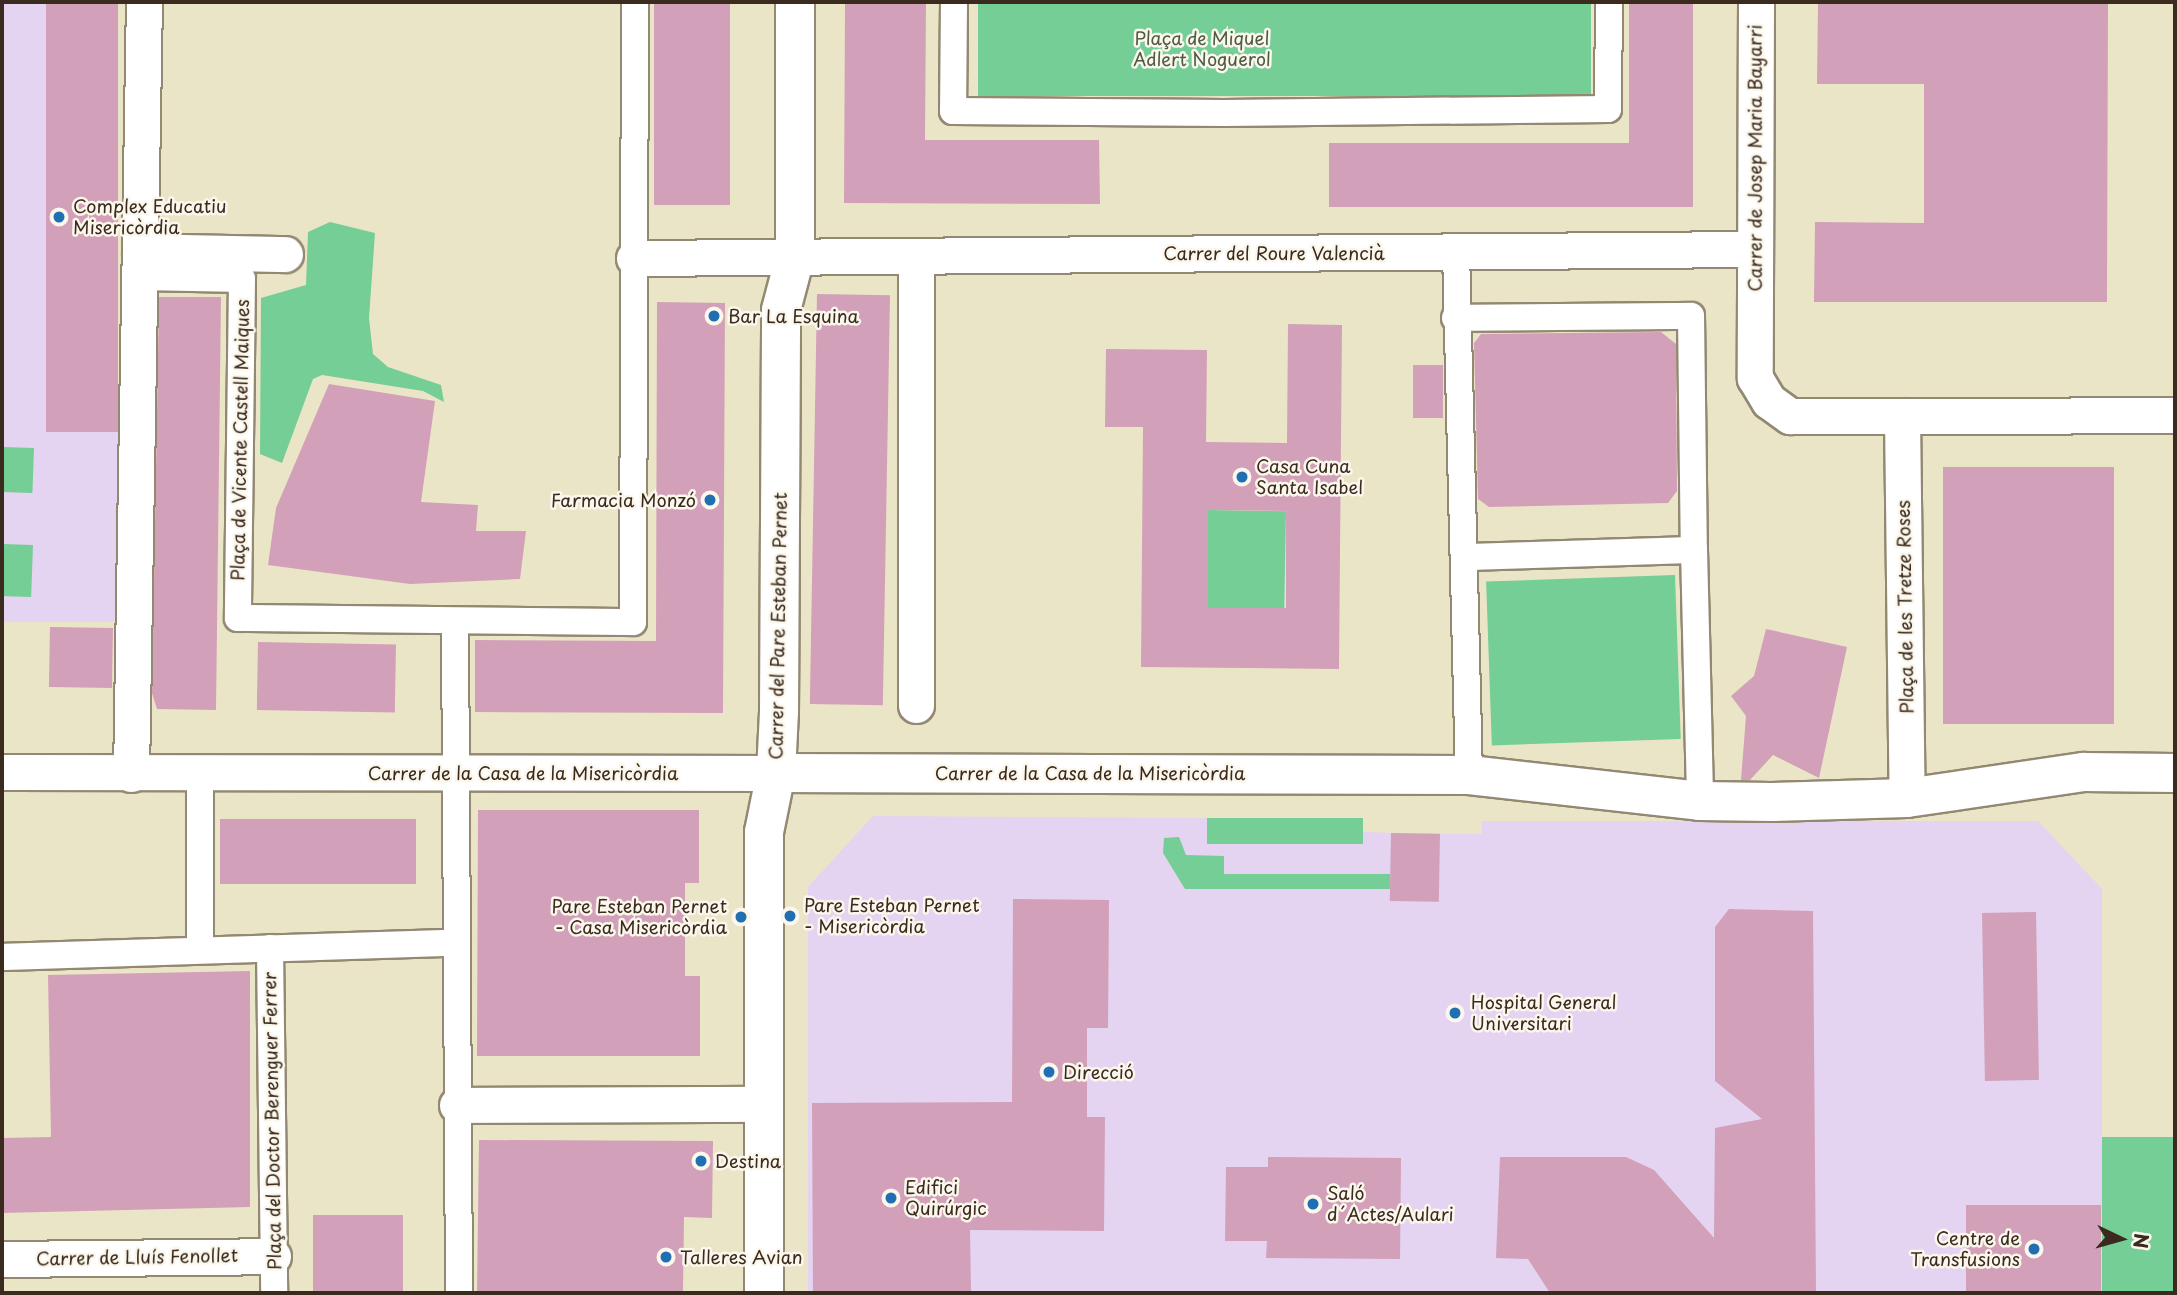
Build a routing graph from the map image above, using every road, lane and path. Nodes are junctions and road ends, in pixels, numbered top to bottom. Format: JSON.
{"nodes":[{"id":1,"x":144,"y":2,"type":"edge"},
{"id":2,"x":635,"y":2,"type":"edge"},
{"id":3,"x":794,"y":2,"type":"edge"},
{"id":4,"x":954,"y":2,"type":"edge"},
{"id":5,"x":1609,"y":2,"type":"edge"},
{"id":6,"x":1756,"y":2,"type":"edge"},
{"id":7,"x":1754,"y":249,"type":"junction"},
{"id":8,"x":1456,"y":251,"type":"junction"},
{"id":9,"x":285,"y":254,"type":"dead end"},
{"id":10,"x":916,"y":256,"type":"junction"},
{"id":11,"x":795,"y":257,"type":"junction"},
{"id":12,"x":634,"y":258,"type":"junction"},
{"id":13,"x":140,"y":264,"type":"junction"},
{"id":14,"x":1455,"y":318,"type":"junction"},
{"id":15,"x":2175,"y":415,"type":"edge"},
{"id":16,"x":1902,"y":416,"type":"junction"},
{"id":17,"x":1694,"y":550,"type":"junction"},
{"id":18,"x":1466,"y":557,"type":"junction"},
{"id":19,"x":455,"y":624,"type":"junction"},
{"id":20,"x":916,"y":705,"type":"dead end"},
{"id":21,"x":2,"y":772,"type":"edge"},
{"id":22,"x":453,"y":772,"type":"junction"},
{"id":23,"x":776,"y":773,"type":"junction"},
{"id":24,"x":2175,"y":773,"type":"edge"},
{"id":25,"x":131,"y":774,"type":"junction"},
{"id":26,"x":200,"y":775,"type":"junction"},
{"id":27,"x":1469,"y":775,"type":"junction"},
{"id":28,"x":1907,"y":798,"type":"junction"},
{"id":29,"x":1700,"y":801,"type":"junction"},
{"id":30,"x":454,"y":943,"type":"junction"},
{"id":31,"x":270,"y":948,"type":"junction"},
{"id":32,"x":200,"y":950,"type":"junction"},
{"id":33,"x":2,"y":957,"type":"edge"},
{"id":34,"x":764,"y":1104,"type":"junction"},
{"id":35,"x":457,"y":1105,"type":"junction"},
{"id":36,"x":273,"y":1256,"type":"junction"},
{"id":37,"x":2,"y":1259,"type":"edge"},
{"id":38,"x":274,"y":1293,"type":"edge"},
{"id":39,"x":459,"y":1293,"type":"edge"},
{"id":40,"x":764,"y":1293,"type":"edge"}],
"edges":[{"from":1,"to":13,"type":"street"},
{"from":2,"to":12,"type":"street"},
{"from":3,"to":11,"type":"street","name":"Carrer del Pare Esteban Pernet"},
{"from":4,"to":5,"type":"street"},
{"from":6,"to":7,"type":"street","name":"Carrer de Josep Maria Bayarri"},
{"from":7,"to":8,"type":"street","name":"Carrer del Roure Valencià"},
{"from":7,"to":16,"type":"street","name":"Carrer de Josep Maria Bayarri"},
{"from":8,"to":10,"type":"street","name":"Carrer del Roure Valencià"},
{"from":8,"to":14,"type":"street"},
{"from":9,"to":13,"type":"street"},
{"from":10,"to":11,"type":"street","name":"Carrer del Roure Valencià"},
{"from":10,"to":20,"type":"street"},
{"from":11,"to":12,"type":"street","name":"Carrer del Roure Valencià"},
{"from":11,"to":23,"type":"street","name":"Carrer del Pare Esteban Pernet"},
{"from":12,"to":19,"type":"street"},
{"from":13,"to":19,"type":"street","name":"Plaça de Vicente Castell Maiques"},
{"from":13,"to":25,"type":"street"},
{"from":14,"to":17,"type":"street"},
{"from":14,"to":18,"type":"street"},
{"from":15,"to":16,"type":"street"},
{"from":16,"to":28,"type":"street","name":"Plaça de les Tretze Roses"},
{"from":17,"to":18,"type":"street"},
{"from":17,"to":29,"type":"street"},
{"from":18,"to":27,"type":"street"},
{"from":19,"to":22,"type":"street"},
{"from":21,"to":25,"type":"street","name":"Carrer de la Casa de la Misericòrdia"},
{"from":22,"to":23,"type":"street","name":"Carrer de la Casa de la Misericòrdia"},
{"from":22,"to":26,"type":"street","name":"Carrer de la Casa de la Misericòrdia"},
{"from":22,"to":30,"type":"street"},
{"from":23,"to":27,"type":"street","name":"Carrer de la Casa de la Misericòrdia"},
{"from":23,"to":34,"type":"street","name":"Carrer del Pare Esteban Pernet"},
{"from":24,"to":28,"type":"street","name":"Carrer de la Casa de la Misericòrdia"},
{"from":25,"to":26,"type":"street","name":"Carrer de la Casa de la Misericòrdia"},
{"from":26,"to":32,"type":"street"},
{"from":27,"to":29,"type":"street","name":"Carrer de la Casa de la Misericòrdia"},
{"from":28,"to":29,"type":"street","name":"Carrer de la Casa de la Misericòrdia"},
{"from":30,"to":31,"type":"street","name":"Plaça del Doctor Berenguer Ferrer"},
{"from":30,"to":35,"type":"street"},
{"from":31,"to":32,"type":"street","name":"Plaça del Doctor Berenguer Ferrer"},
{"from":31,"to":36,"type":"street","name":"Plaça del Doctor Berenguer Ferrer"},
{"from":32,"to":33,"type":"street","name":"Plaça del Doctor Berenguer Ferrer"},
{"from":34,"to":35,"type":"street"},
{"from":34,"to":40,"type":"street","name":"Carrer del Pare Esteban Pernet"},
{"from":35,"to":39,"type":"street"},
{"from":36,"to":37,"type":"street","name":"Carrer de Lluís Fenollet"},
{"from":36,"to":38,"type":"street","name":"Plaça del Doctor Berenguer Ferrer"}]}
